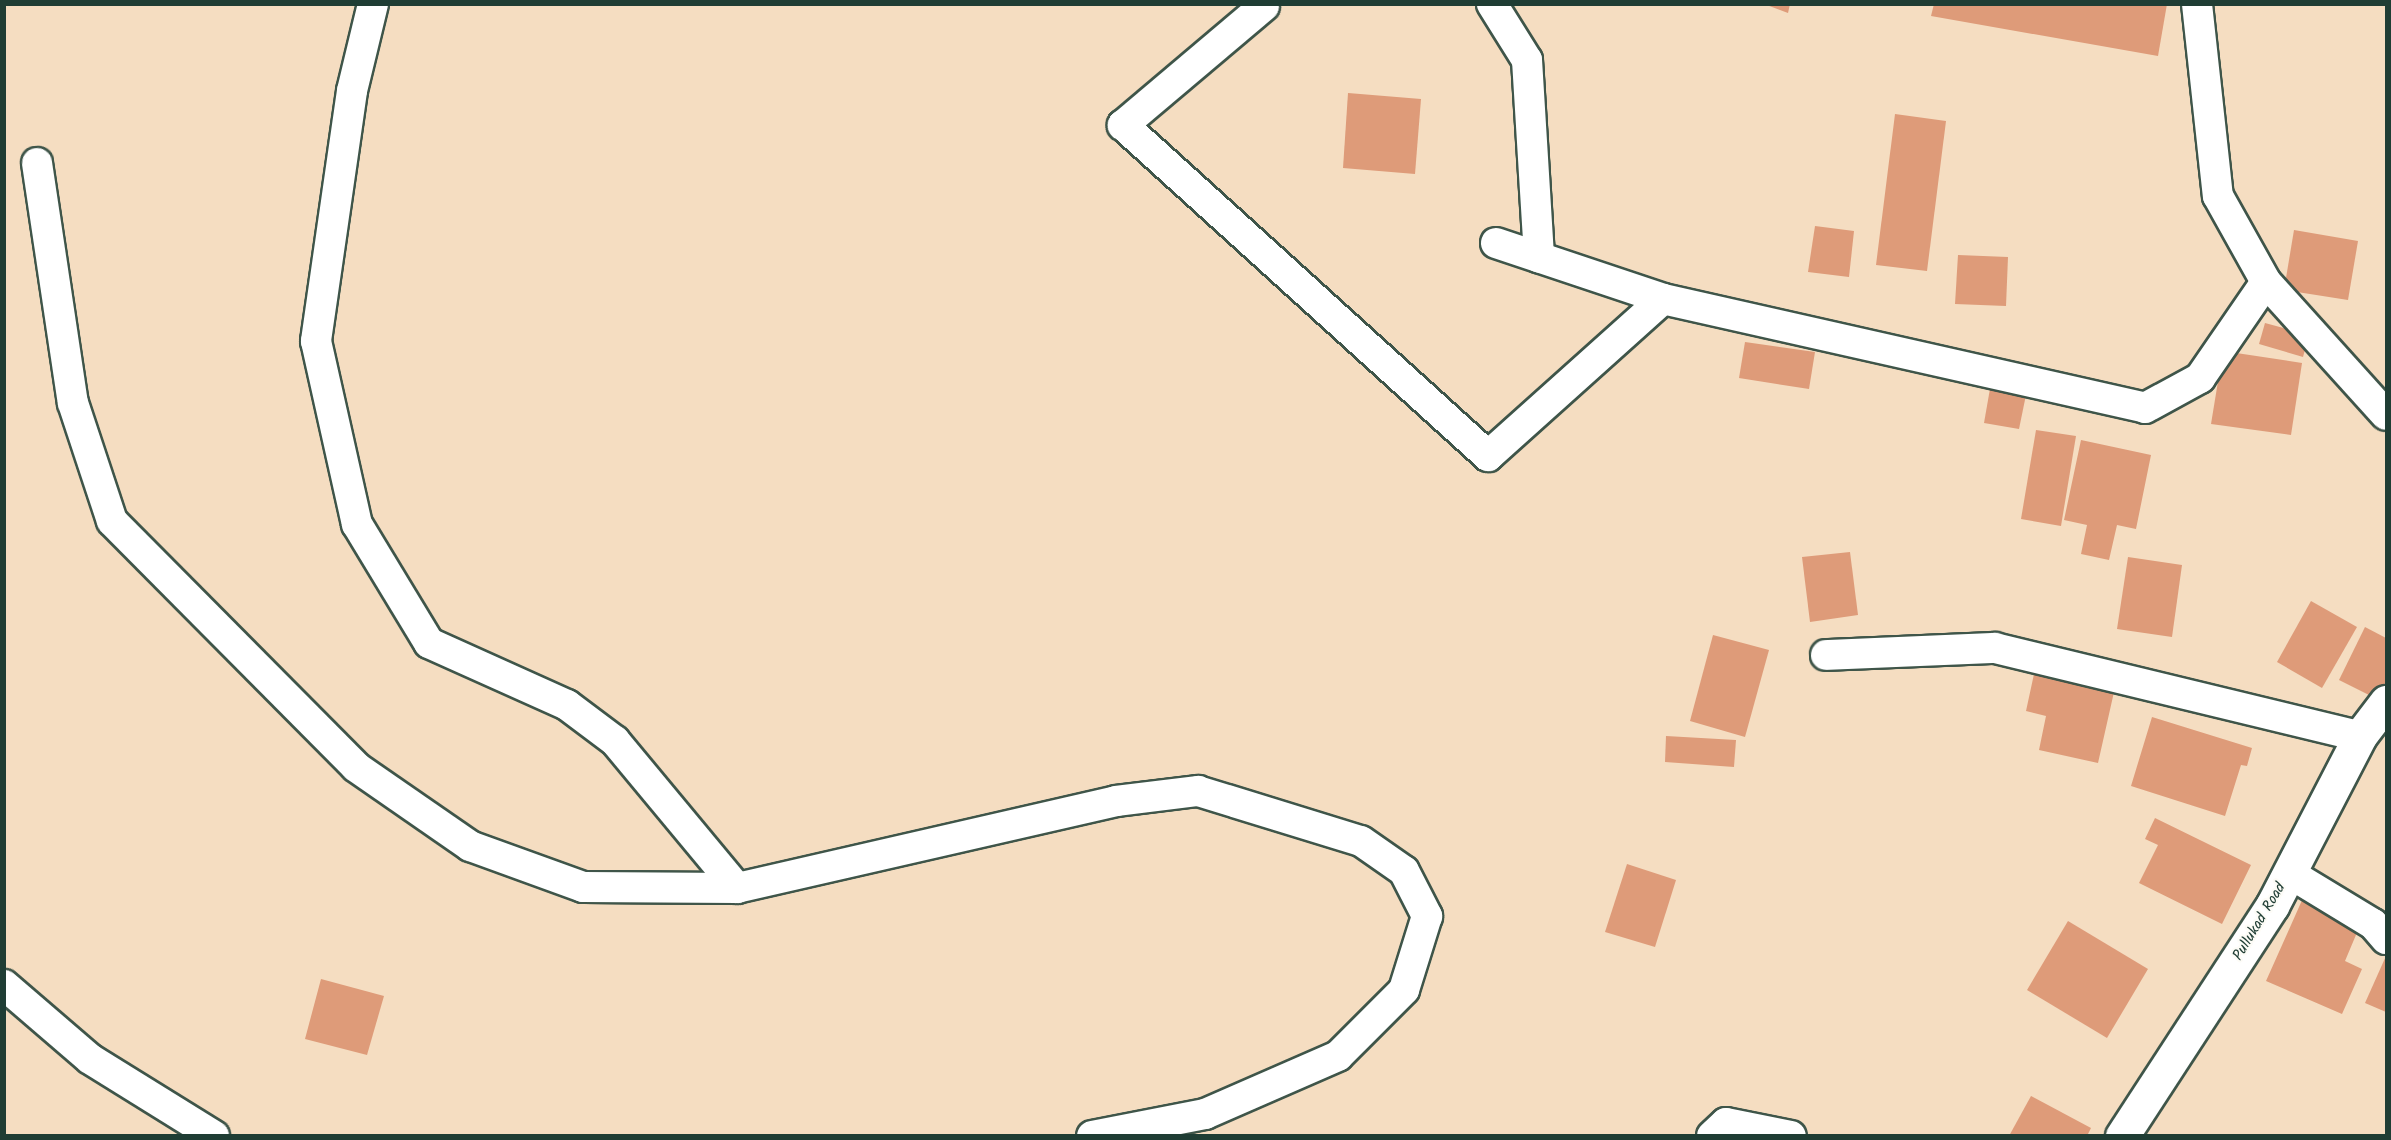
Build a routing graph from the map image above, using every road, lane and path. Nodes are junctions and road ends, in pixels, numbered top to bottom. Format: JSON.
{"nodes":[{"id":1,"x":373,"y":4,"type":"edge"},
{"id":2,"x":1492,"y":4,"type":"edge"},
{"id":3,"x":2197,"y":4,"type":"edge"},
{"id":4,"x":1264,"y":6,"type":"edge"},
{"id":5,"x":37,"y":163,"type":"dead end"},
{"id":6,"x":1496,"y":243,"type":"dead end"},
{"id":7,"x":1539,"y":258,"type":"junction"},
{"id":8,"x":2266,"y":282,"type":"junction"},
{"id":9,"x":1663,"y":299,"type":"junction"},
{"id":10,"x":2386,"y":415,"type":"edge"},
{"id":11,"x":1826,"y":655,"type":"dead end"},
{"id":12,"x":2386,"y":702,"type":"edge"},
{"id":13,"x":2360,"y":736,"type":"junction"},
{"id":14,"x":2289,"y":873,"type":"junction"},
{"id":15,"x":737,"y":888,"type":"junction"},
{"id":16,"x":2386,"y":939,"type":"edge"},
{"id":17,"x":4,"y":985,"type":"edge"},
{"id":18,"x":214,"y":1136,"type":"edge"},
{"id":19,"x":1092,"y":1136,"type":"edge"},
{"id":20,"x":1712,"y":1136,"type":"edge"},
{"id":21,"x":1791,"y":1136,"type":"edge"},
{"id":22,"x":2122,"y":1136,"type":"edge"}],
"edges":[{"from":1,"to":15,"type":"street"},
{"from":2,"to":7,"type":"street"},
{"from":3,"to":8,"type":"street"},
{"from":4,"to":9,"type":"street"},
{"from":5,"to":15,"type":"street"},
{"from":6,"to":7,"type":"street"},
{"from":7,"to":9,"type":"street"},
{"from":8,"to":9,"type":"street"},
{"from":8,"to":10,"type":"street"},
{"from":11,"to":13,"type":"street"},
{"from":12,"to":13,"type":"street","name":"Pullukad Road"},
{"from":13,"to":14,"type":"street","name":"Pullukad Road"},
{"from":14,"to":16,"type":"street"},
{"from":14,"to":22,"type":"street","name":"Pullukad Road"},
{"from":15,"to":19,"type":"street"},
{"from":17,"to":18,"type":"street"},
{"from":20,"to":21,"type":"street"}]}
